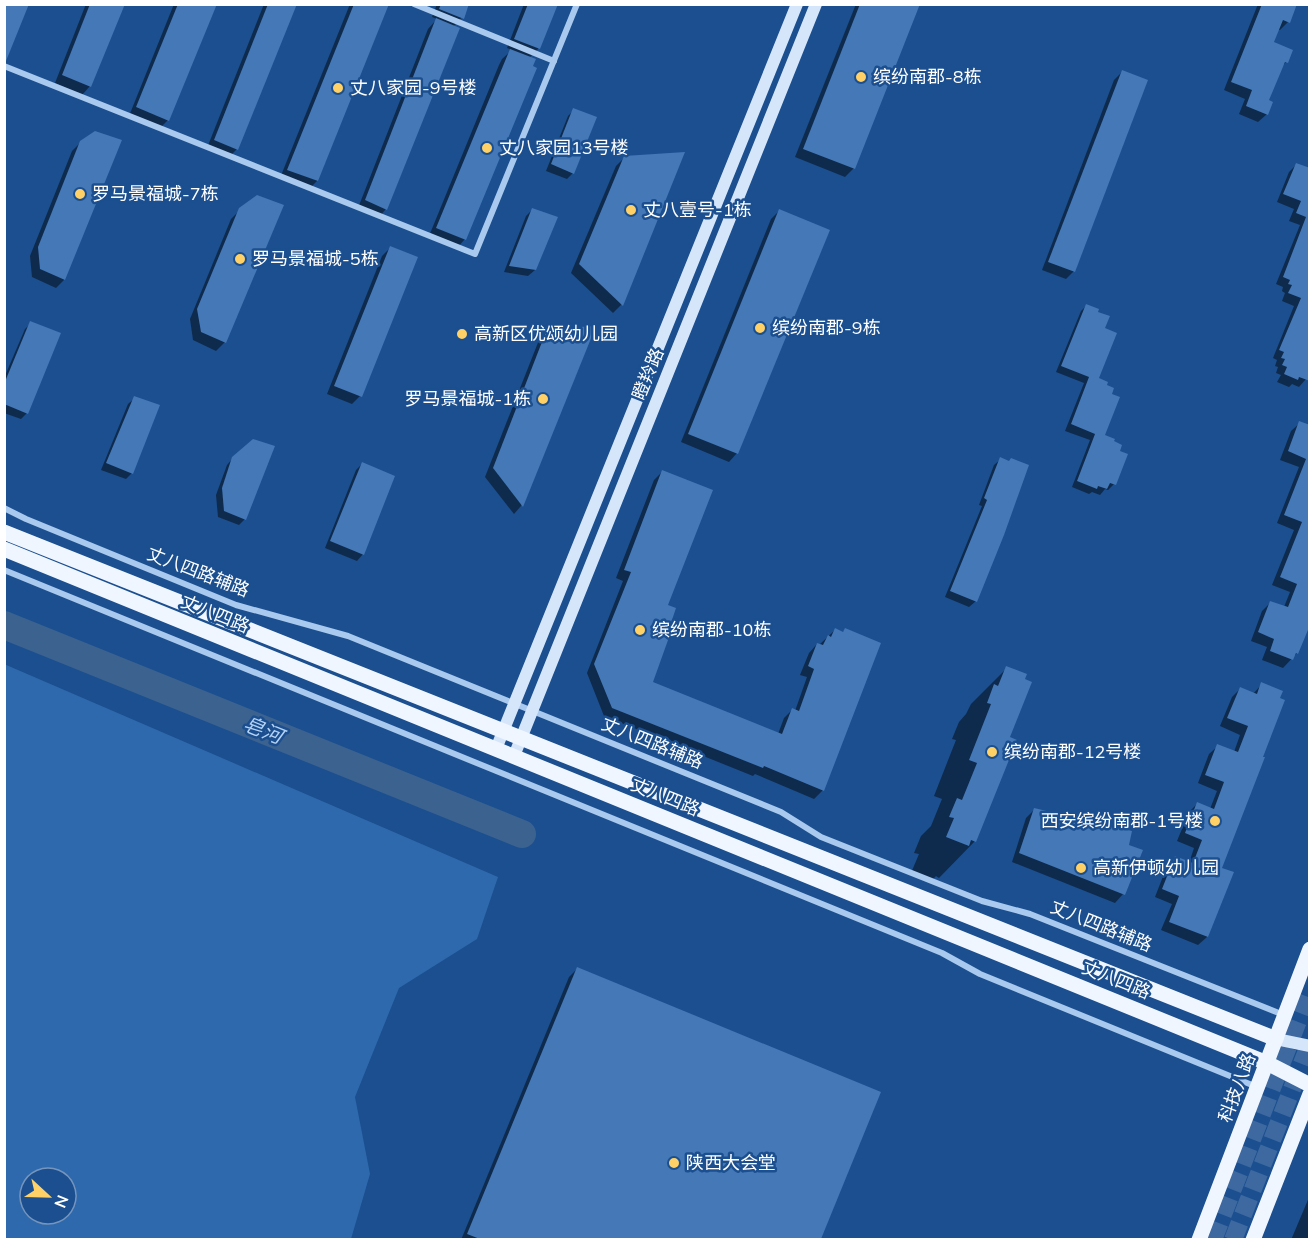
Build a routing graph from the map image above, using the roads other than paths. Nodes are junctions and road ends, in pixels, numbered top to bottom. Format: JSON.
{"nodes":[{"id":1,"x":414,"y":4,"type":"edge"},
{"id":2,"x":577,"y":4,"type":"edge"},
{"id":3,"x":797,"y":4,"type":"edge"},
{"id":4,"x":816,"y":4,"type":"edge"},
{"id":5,"x":554,"y":61,"type":"junction"},
{"id":6,"x":4,"y":66,"type":"edge"},
{"id":7,"x":4,"y":507,"type":"edge"},
{"id":8,"x":4,"y":532,"type":"edge"},
{"id":9,"x":4,"y":549,"type":"edge"},
{"id":10,"x":4,"y":570,"type":"edge"},
{"id":11,"x":514,"y":704,"type":"junction"},
{"id":12,"x":532,"y":710,"type":"junction"},
{"id":13,"x":503,"y":731,"type":"junction"},
{"id":14,"x":521,"y":738,"type":"junction"},
{"id":15,"x":496,"y":749,"type":"junction"},
{"id":16,"x":513,"y":756,"type":"junction"},
{"id":17,"x":1310,"y":949,"type":"edge"},
{"id":18,"x":1285,"y":1016,"type":"junction"},
{"id":19,"x":1276,"y":1039,"type":"junction"},
{"id":20,"x":1310,"y":1046,"type":"edge"},
{"id":21,"x":1267,"y":1063,"type":"junction"},
{"id":22,"x":1310,"y":1085,"type":"edge"},
{"id":23,"x":1258,"y":1087,"type":"junction"},
{"id":24,"x":1310,"y":1094,"type":"edge"},
{"id":25,"x":1199,"y":1239,"type":"edge"},
{"id":26,"x":1253,"y":1239,"type":"edge"}],
"edges":[{"from":1,"to":5,"type":"street"},
{"from":2,"to":5,"type":"street"},
{"from":3,"to":11,"type":"street","name":"瞪羚路"},
{"from":4,"to":12,"type":"street","name":"瞪羚路"},
{"from":5,"to":6,"type":"street"},
{"from":7,"to":11,"type":"street","name":"丈八四路辅路"},
{"from":8,"to":13,"type":"main road","name":"丈八四路"},
{"from":9,"to":15,"type":"main road","name":"丈八四路"},
{"from":10,"to":23,"type":"street"},
{"from":11,"to":12,"type":"street","name":"丈八四路辅路"},
{"from":11,"to":13,"type":"street","name":"瞪羚路"},
{"from":12,"to":14,"type":"street","name":"瞪羚路"},
{"from":12,"to":18,"type":"street","name":"丈八四路辅路"},
{"from":13,"to":14,"type":"main road","name":"丈八四路"},
{"from":13,"to":15,"type":"street","name":"瞪羚路"},
{"from":14,"to":16,"type":"street","name":"瞪羚路"},
{"from":14,"to":19,"type":"main road","name":"丈八四路"},
{"from":15,"to":16,"type":"main road","name":"丈八四路"},
{"from":16,"to":21,"type":"main road","name":"丈八四路"},
{"from":17,"to":18,"type":"main road","name":"科技八路"},
{"from":18,"to":19,"type":"main road","name":"科技八路"},
{"from":19,"to":20,"type":"street"},
{"from":19,"to":21,"type":"main road","name":"科技八路"},
{"from":21,"to":22,"type":"main road","name":"丈八四路"},
{"from":21,"to":23,"type":"main road","name":"科技八路"},
{"from":23,"to":25,"type":"main road","name":"科技八路"},
{"from":24,"to":26,"type":"main road"}]}
